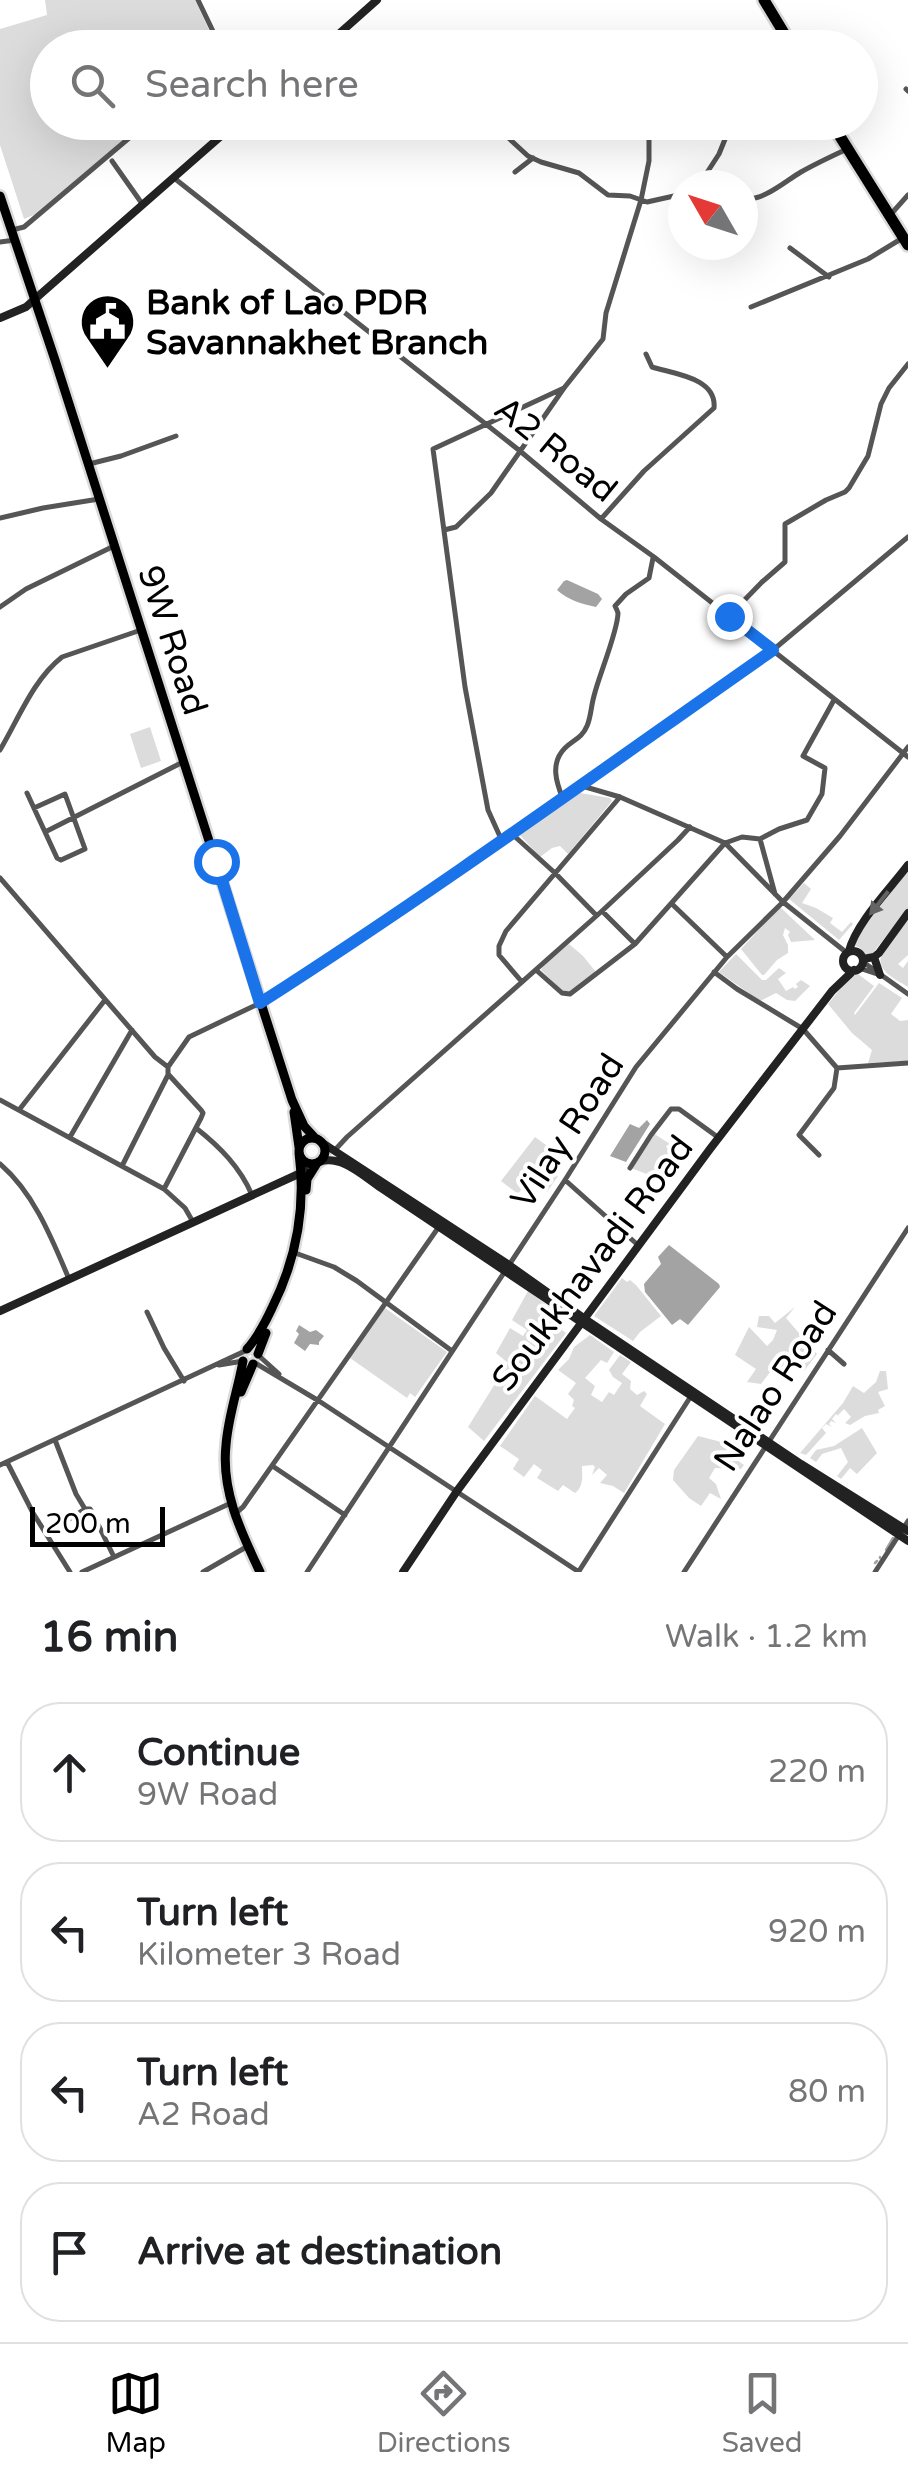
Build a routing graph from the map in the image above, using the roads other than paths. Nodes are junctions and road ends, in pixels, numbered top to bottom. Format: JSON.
{"nodes":[{"id":1,"x":198,"y":0,"type":"edge"},
{"id":2,"x":378,"y":0,"type":"edge"},
{"id":3,"x":755,"y":0,"type":"edge"},
{"id":4,"x":764,"y":0,"type":"edge"},
{"id":5,"x":212,"y":30,"type":"edge"},
{"id":6,"x":344,"y":30,"type":"edge"},
{"id":7,"x":773,"y":30,"type":"edge"},
{"id":8,"x":782,"y":30,"type":"edge"},
{"id":9,"x":127,"y":140,"type":"edge"},
{"id":10,"x":218,"y":140,"type":"edge"},
{"id":11,"x":510,"y":140,"type":"edge"},
{"id":12,"x":649,"y":140,"type":"edge"},
{"id":13,"x":725,"y":140,"type":"edge"},
{"id":14,"x":842,"y":140,"type":"edge"},
{"id":15,"x":850,"y":140,"type":"edge"},
{"id":16,"x":848,"y":149,"type":"junction"},
{"id":17,"x":532,"y":158,"type":"junction"},
{"id":18,"x":112,"y":161,"type":"dead end"},
{"id":19,"x":709,"y":170,"type":"edge"},
{"id":20,"x":514,"y":172,"type":"dead end"},
{"id":21,"x":174,"y":178,"type":"junction"},
{"id":22,"x":908,"y":194,"type":"edge"},
{"id":23,"x":0,"y":196,"type":"edge"},
{"id":24,"x":668,"y":197,"type":"edge"},
{"id":25,"x":758,"y":197,"type":"edge"},
{"id":26,"x":641,"y":200,"type":"junction"},
{"id":27,"x":142,"y":205,"type":"junction"},
{"id":28,"x":892,"y":213,"type":"junction"},
{"id":29,"x":14,"y":235,"type":"junction"},
{"id":30,"x":906,"y":238,"type":"edge"},
{"id":31,"x":0,"y":242,"type":"edge"},
{"id":32,"x":790,"y":248,"type":"dead end"},
{"id":33,"x":828,"y":277,"type":"junction"},
{"id":34,"x":35,"y":300,"type":"junction"},
{"id":35,"x":751,"y":307,"type":"dead end"},
{"id":36,"x":0,"y":318,"type":"edge"},
{"id":37,"x":646,"y":354,"type":"dead end"},
{"id":38,"x":908,"y":364,"type":"edge"},
{"id":39,"x":564,"y":388,"type":"junction"},
{"id":40,"x":484,"y":424,"type":"junction"},
{"id":41,"x":176,"y":436,"type":"dead end"},
{"id":42,"x":520,"y":451,"type":"junction"},
{"id":43,"x":88,"y":464,"type":"junction"},
{"id":44,"x":100,"y":500,"type":"junction"},
{"id":45,"x":0,"y":518,"type":"edge"},
{"id":46,"x":601,"y":519,"type":"junction"},
{"id":47,"x":444,"y":530,"type":"junction"},
{"id":48,"x":908,"y":536,"type":"edge"},
{"id":49,"x":114,"y":546,"type":"junction"},
{"id":50,"x":654,"y":556,"type":"junction"},
{"id":51,"x":0,"y":607,"type":"edge"},
{"id":52,"x":729,"y":616,"type":"junction"},
{"id":53,"x":141,"y":630,"type":"junction"},
{"id":54,"x":773,"y":650,"type":"junction"},
{"id":55,"x":834,"y":699,"type":"junction"},
{"id":56,"x":908,"y":746,"type":"edge"},
{"id":57,"x":0,"y":750,"type":"edge"},
{"id":58,"x":906,"y":755,"type":"edge"},
{"id":59,"x":183,"y":762,"type":"junction"},
{"id":60,"x":582,"y":786,"type":"junction"},
{"id":61,"x":28,"y":793,"type":"dead end"},
{"id":62,"x":620,"y":798,"type":"junction"},
{"id":63,"x":563,"y":799,"type":"junction"},
{"id":64,"x":34,"y":808,"type":"junction"},
{"id":65,"x":74,"y":819,"type":"junction"},
{"id":66,"x":690,"y":827,"type":"junction"},
{"id":67,"x":46,"y":832,"type":"junction"},
{"id":68,"x":512,"y":834,"type":"junction"},
{"id":69,"x":760,"y":839,"type":"junction"},
{"id":70,"x":502,"y":841,"type":"junction"},
{"id":71,"x":726,"y":843,"type":"junction"},
{"id":72,"x":908,"y":865,"type":"edge"},
{"id":73,"x":555,"y":873,"type":"junction"},
{"id":74,"x":0,"y":878,"type":"edge"},
{"id":75,"x":776,"y":894,"type":"junction"},
{"id":76,"x":783,"y":902,"type":"junction"},
{"id":77,"x":672,"y":904,"type":"junction"},
{"id":78,"x":600,"y":913,"type":"junction"},
{"id":79,"x":908,"y":914,"type":"edge"},
{"id":80,"x":635,"y":944,"type":"junction"},
{"id":81,"x":834,"y":944,"type":"junction"},
{"id":82,"x":847,"y":953,"type":"junction"},
{"id":83,"x":874,"y":957,"type":"junction"},
{"id":84,"x":727,"y":958,"type":"junction"},
{"id":85,"x":860,"y":965,"type":"junction"},
{"id":86,"x":536,"y":970,"type":"junction"},
{"id":87,"x":714,"y":972,"type":"junction"},
{"id":88,"x":880,"y":974,"type":"junction"},
{"id":89,"x":522,"y":982,"type":"junction"},
{"id":90,"x":832,"y":991,"type":"junction"},
{"id":91,"x":908,"y":994,"type":"edge"},
{"id":92,"x":105,"y":1000,"type":"junction"},
{"id":93,"x":260,"y":1003,"type":"junction"},
{"id":94,"x":803,"y":1029,"type":"junction"},
{"id":95,"x":132,"y":1030,"type":"junction"},
{"id":96,"x":908,"y":1063,"type":"edge"},
{"id":97,"x":837,"y":1068,"type":"junction"},
{"id":98,"x":168,"y":1071,"type":"junction"},
{"id":99,"x":0,"y":1100,"type":"edge"},
{"id":100,"x":292,"y":1100,"type":"junction"},
{"id":101,"x":19,"y":1110,"type":"junction"},
{"id":102,"x":196,"y":1128,"type":"junction"},
{"id":103,"x":70,"y":1138,"type":"junction"},
{"id":104,"x":719,"y":1138,"type":"junction"},
{"id":105,"x":318,"y":1140,"type":"junction"},
{"id":106,"x":335,"y":1151,"type":"junction"},
{"id":107,"x":299,"y":1152,"type":"junction"},
{"id":108,"x":819,"y":1155,"type":"dead end"},
{"id":109,"x":319,"y":1162,"type":"junction"},
{"id":110,"x":0,"y":1164,"type":"edge"},
{"id":111,"x":122,"y":1166,"type":"junction"},
{"id":112,"x":630,"y":1168,"type":"dead end"},
{"id":113,"x":301,"y":1173,"type":"junction"},
{"id":114,"x":565,"y":1180,"type":"junction"},
{"id":115,"x":278,"y":1184,"type":"junction"},
{"id":116,"x":164,"y":1189,"type":"junction"},
{"id":117,"x":252,"y":1196,"type":"junction"},
{"id":118,"x":301,"y":1197,"type":"junction"},
{"id":119,"x":302,"y":1216,"type":"junction"},
{"id":120,"x":193,"y":1222,"type":"junction"},
{"id":121,"x":439,"y":1227,"type":"junction"},
{"id":122,"x":908,"y":1228,"type":"edge"},
{"id":123,"x":639,"y":1246,"type":"junction"},
{"id":124,"x":298,"y":1254,"type":"junction"},
{"id":125,"x":506,"y":1268,"type":"junction"},
{"id":126,"x":69,"y":1279,"type":"junction"},
{"id":127,"x":385,"y":1304,"type":"junction"},
{"id":128,"x":0,"y":1311,"type":"edge"},
{"id":129,"x":146,"y":1312,"type":"dead end"},
{"id":130,"x":584,"y":1322,"type":"junction"},
{"id":131,"x":828,"y":1350,"type":"junction"},
{"id":132,"x":452,"y":1351,"type":"junction"},
{"id":133,"x":250,"y":1357,"type":"junction"},
{"id":134,"x":844,"y":1364,"type":"dead end"},
{"id":135,"x":220,"y":1365,"type":"junction"},
{"id":136,"x":240,"y":1379,"type":"junction"},
{"id":137,"x":184,"y":1381,"type":"junction"},
{"id":138,"x":691,"y":1396,"type":"junction"},
{"id":139,"x":319,"y":1401,"type":"junction"},
{"id":140,"x":232,"y":1413,"type":"junction"},
{"id":141,"x":55,"y":1440,"type":"junction"},
{"id":142,"x":768,"y":1445,"type":"junction"},
{"id":143,"x":390,"y":1447,"type":"junction"},
{"id":144,"x":3,"y":1464,"type":"edge"},
{"id":145,"x":274,"y":1466,"type":"junction"},
{"id":146,"x":457,"y":1491,"type":"junction"},
{"id":147,"x":233,"y":1508,"type":"junction"},
{"id":148,"x":85,"y":1509,"type":"junction"},
{"id":149,"x":345,"y":1515,"type":"junction"},
{"id":150,"x":905,"y":1529,"type":"edge"},
{"id":151,"x":48,"y":1533,"type":"junction"},
{"id":152,"x":908,"y":1541,"type":"edge"},
{"id":153,"x":248,"y":1546,"type":"junction"},
{"id":154,"x":114,"y":1557,"type":"junction"},
{"id":155,"x":70,"y":1572,"type":"edge"},
{"id":156,"x":82,"y":1572,"type":"edge"},
{"id":157,"x":202,"y":1572,"type":"edge"},
{"id":158,"x":260,"y":1572,"type":"edge"},
{"id":159,"x":307,"y":1572,"type":"edge"},
{"id":160,"x":403,"y":1572,"type":"edge"},
{"id":161,"x":579,"y":1572,"type":"edge"},
{"id":162,"x":684,"y":1572,"type":"edge"},
{"id":163,"x":875,"y":1572,"type":"edge"}],
"edges":[{"from":1,"to":5,"type":"street"},
{"from":2,"to":6,"type":"street"},
{"from":3,"to":7,"type":"highway"},
{"from":4,"to":8,"type":"highway"},
{"from":9,"to":29,"type":"street"},
{"from":10,"to":21,"type":"street"},
{"from":11,"to":17,"type":"street"},
{"from":12,"to":26,"type":"street"},
{"from":13,"to":19,"type":"street"},
{"from":14,"to":16,"type":"highway"},
{"from":15,"to":28,"type":"highway"},
{"from":16,"to":25,"type":"street"},
{"from":16,"to":28,"type":"highway"},
{"from":17,"to":20,"type":"street"},
{"from":17,"to":26,"type":"street"},
{"from":18,"to":27,"type":"street"},
{"from":21,"to":27,"type":"street"},
{"from":21,"to":40,"type":"street","name":"A2 Road"},
{"from":22,"to":28,"type":"street"},
{"from":23,"to":29,"type":"main road","name":"9W Road"},
{"from":24,"to":26,"type":"street"},
{"from":26,"to":39,"type":"street"},
{"from":27,"to":34,"type":"street"},
{"from":28,"to":30,"type":"highway"},
{"from":29,"to":31,"type":"street"},
{"from":29,"to":34,"type":"main road","name":"9W Road"},
{"from":30,"to":33,"type":"street"},
{"from":32,"to":33,"type":"street"},
{"from":33,"to":35,"type":"street"},
{"from":34,"to":36,"type":"street"},
{"from":34,"to":43,"type":"main road","name":"9W Road"},
{"from":37,"to":46,"type":"street"},
{"from":38,"to":52,"type":"street"},
{"from":39,"to":40,"type":"street"},
{"from":39,"to":42,"type":"street"},
{"from":40,"to":42,"type":"street","name":"A2 Road"},
{"from":40,"to":47,"type":"street"},
{"from":41,"to":43,"type":"street"},
{"from":42,"to":46,"type":"street","name":"A2 Road"},
{"from":42,"to":47,"type":"street"},
{"from":43,"to":44,"type":"main road","name":"9W Road"},
{"from":44,"to":45,"type":"street"},
{"from":44,"to":49,"type":"main road","name":"9W Road"},
{"from":46,"to":50,"type":"street","name":"A2 Road"},
{"from":47,"to":70,"type":"street"},
{"from":48,"to":54,"type":"street"},
{"from":49,"to":51,"type":"street"},
{"from":49,"to":53,"type":"main road","name":"9W Road"},
{"from":50,"to":52,"type":"street","name":"A2 Road"},
{"from":50,"to":63,"type":"street"},
{"from":52,"to":54,"type":"street","name":"A2 Road"},
{"from":53,"to":57,"type":"street"},
{"from":53,"to":59,"type":"main road","name":"9W Road"},
{"from":54,"to":55,"type":"street","name":"A2 Road"},
{"from":54,"to":60,"type":"street"},
{"from":55,"to":58,"type":"street","name":"A2 Road"},
{"from":55,"to":69,"type":"street"},
{"from":56,"to":58,"type":"street","name":"Vilay Road"},
{"from":58,"to":76,"type":"street","name":"Vilay Road"},
{"from":59,"to":65,"type":"street"},
{"from":59,"to":93,"type":"main road","name":"9W Road"},
{"from":60,"to":62,"type":"street"},
{"from":60,"to":63,"type":"street"},
{"from":61,"to":64,"type":"street"},
{"from":62,"to":66,"type":"street"},
{"from":62,"to":73,"type":"street"},
{"from":63,"to":68,"type":"street"},
{"from":64,"to":65,"type":"street"},
{"from":64,"to":67,"type":"street"},
{"from":65,"to":67,"type":"street"},
{"from":65,"to":67,"type":"street"},
{"from":66,"to":71,"type":"street"},
{"from":66,"to":78,"type":"street"},
{"from":68,"to":70,"type":"street"},
{"from":68,"to":73,"type":"street"},
{"from":69,"to":71,"type":"street"},
{"from":69,"to":75,"type":"street"},
{"from":70,"to":93,"type":"street"},
{"from":71,"to":75,"type":"street"},
{"from":71,"to":77,"type":"street"},
{"from":72,"to":82,"type":"street","name":"Soukkhavadi Road","one_way":true},
{"from":73,"to":78,"type":"street"},
{"from":73,"to":89,"type":"street"},
{"from":74,"to":92,"type":"street"},
{"from":75,"to":76,"type":"street"},
{"from":76,"to":81,"type":"street"},
{"from":76,"to":84,"type":"street","name":"Vilay Road"},
{"from":77,"to":80,"type":"street"},
{"from":77,"to":84,"type":"street"},
{"from":78,"to":80,"type":"street"},
{"from":78,"to":86,"type":"street"},
{"from":79,"to":83,"type":"street"},
{"from":80,"to":86,"type":"street"},
{"from":81,"to":82,"type":"street"},
{"from":81,"to":82,"type":"street"},
{"from":82,"to":85,"type":"street"},
{"from":82,"to":85,"type":"street"},
{"from":82,"to":90,"type":"street","name":"Soukkhavadi Road"},
{"from":83,"to":85,"type":"street"},
{"from":83,"to":88,"type":"street"},
{"from":84,"to":87,"type":"street","name":"Vilay Road"},
{"from":85,"to":88,"type":"street"},
{"from":85,"to":90,"type":"street","name":"Soukkhavadi Road"},
{"from":86,"to":89,"type":"street"},
{"from":87,"to":94,"type":"street"},
{"from":87,"to":114,"type":"street","name":"Vilay Road"},
{"from":88,"to":91,"type":"street"},
{"from":89,"to":106,"type":"street"},
{"from":90,"to":94,"type":"street","name":"Soukkhavadi Road"},
{"from":92,"to":95,"type":"street"},
{"from":92,"to":101,"type":"street"},
{"from":93,"to":98,"type":"street"},
{"from":93,"to":100,"type":"main road","name":"9W Road"},
{"from":94,"to":97,"type":"street"},
{"from":94,"to":104,"type":"street","name":"Soukkhavadi Road"},
{"from":95,"to":98,"type":"street"},
{"from":95,"to":103,"type":"street"},
{"from":96,"to":97,"type":"street"},
{"from":97,"to":108,"type":"street"},
{"from":98,"to":102,"type":"street"},
{"from":98,"to":111,"type":"street"},
{"from":99,"to":101,"type":"street"},
{"from":100,"to":105,"type":"main road","name":"9W Road"},
{"from":100,"to":107,"type":"main road","name":"9W Road"},
{"from":101,"to":103,"type":"street"},
{"from":102,"to":116,"type":"street"},
{"from":102,"to":117,"type":"street"},
{"from":103,"to":111,"type":"street"},
{"from":104,"to":112,"type":"street"},
{"from":104,"to":123,"type":"street","name":"Soukkhavadi Road"},
{"from":105,"to":106,"type":"street"},
{"from":105,"to":107,"type":"main road"},
{"from":105,"to":109,"type":"main road","name":"9W Road"},
{"from":106,"to":109,"type":"street"},
{"from":106,"to":125,"type":"street"},
{"from":107,"to":109,"type":"main road"},
{"from":107,"to":113,"type":"main road","name":"9W Road"},
{"from":109,"to":113,"type":"street"},
{"from":109,"to":119,"type":"main road","name":"9W Road"},
{"from":109,"to":121,"type":"street"},
{"from":110,"to":126,"type":"street"},
{"from":111,"to":116,"type":"street"},
{"from":113,"to":115,"type":"street"},
{"from":113,"to":118,"type":"main road","name":"9W Road"},
{"from":114,"to":123,"type":"street"},
{"from":114,"to":125,"type":"street","name":"Vilay Road"},
{"from":115,"to":117,"type":"street"},
{"from":115,"to":118,"type":"street"},
{"from":116,"to":120,"type":"street"},
{"from":117,"to":120,"type":"street"},
{"from":118,"to":119,"type":"main road","name":"9W Road"},
{"from":119,"to":124,"type":"main road","name":"9W Road"},
{"from":119,"to":133,"type":"main road","name":"9W Road"},
{"from":120,"to":126,"type":"street"},
{"from":121,"to":125,"type":"street"},
{"from":121,"to":127,"type":"street"},
{"from":122,"to":131,"type":"street","name":"Nalao Road"},
{"from":123,"to":130,"type":"street","name":"Soukkhavadi Road"},
{"from":124,"to":127,"type":"street"},
{"from":124,"to":133,"type":"main road","name":"9W Road"},
{"from":125,"to":130,"type":"street"},
{"from":125,"to":132,"type":"street","name":"Vilay Road"},
{"from":126,"to":128,"type":"street"},
{"from":127,"to":132,"type":"street"},
{"from":127,"to":139,"type":"street"},
{"from":129,"to":137,"type":"street"},
{"from":130,"to":138,"type":"street"},
{"from":130,"to":142,"type":"street"},
{"from":130,"to":146,"type":"street","name":"Soukkhavadi Road"},
{"from":131,"to":134,"type":"street"},
{"from":131,"to":142,"type":"street","name":"Nalao Road"},
{"from":132,"to":143,"type":"street","name":"Vilay Road"},
{"from":133,"to":135,"type":"street"},
{"from":133,"to":136,"type":"main road","name":"9W Road"},
{"from":133,"to":139,"type":"street"},
{"from":133,"to":140,"type":"main road","name":"9W Road"},
{"from":135,"to":136,"type":"street"},
{"from":135,"to":137,"type":"street"},
{"from":136,"to":140,"type":"main road","name":"9W Road"},
{"from":137,"to":141,"type":"street"},
{"from":138,"to":142,"type":"street"},
{"from":138,"to":161,"type":"street"},
{"from":139,"to":143,"type":"street"},
{"from":139,"to":145,"type":"street"},
{"from":140,"to":147,"type":"main road","name":"9W Road"},
{"from":141,"to":144,"type":"street"},
{"from":141,"to":148,"type":"street"},
{"from":142,"to":150,"type":"street"},
{"from":142,"to":162,"type":"street","name":"Nalao Road"},
{"from":143,"to":146,"type":"street"},
{"from":143,"to":149,"type":"street","name":"Vilay Road"},
{"from":144,"to":151,"type":"street"},
{"from":145,"to":147,"type":"street"},
{"from":145,"to":149,"type":"street"},
{"from":146,"to":160,"type":"street","name":"Soukkhavadi Road"},
{"from":146,"to":161,"type":"street"},
{"from":147,"to":153,"type":"main road","name":"9W Road"},
{"from":147,"to":154,"type":"street"},
{"from":148,"to":151,"type":"street"},
{"from":148,"to":154,"type":"street"},
{"from":149,"to":159,"type":"street","name":"Vilay Road"},
{"from":150,"to":152,"type":"street"},
{"from":150,"to":163,"type":"street"},
{"from":151,"to":155,"type":"street"},
{"from":153,"to":157,"type":"street"},
{"from":153,"to":158,"type":"main road","name":"9W Road"},
{"from":154,"to":156,"type":"street"}]}
